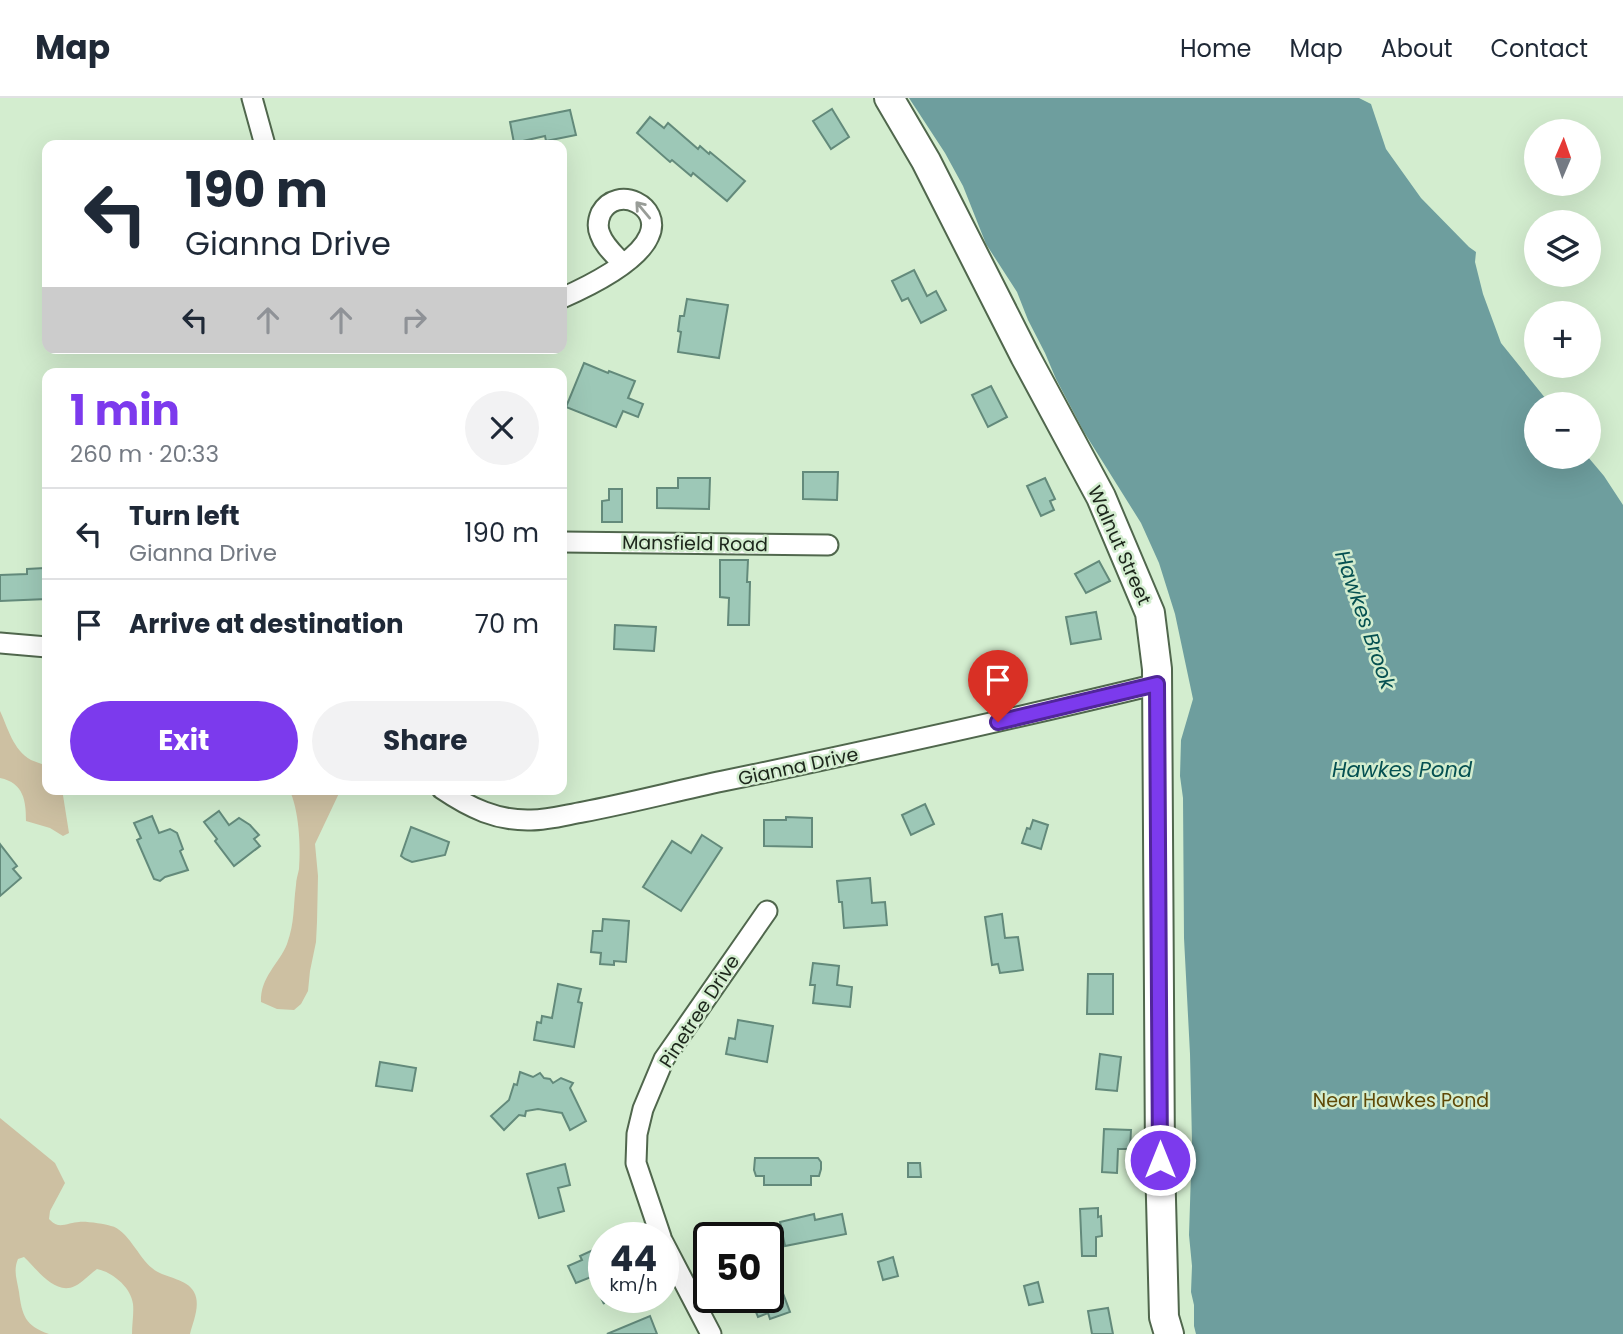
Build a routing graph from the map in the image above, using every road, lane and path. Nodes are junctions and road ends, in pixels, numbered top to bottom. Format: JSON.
{"nodes":[{"id":1,"x":252,"y":98,"type":"edge"},
{"id":2,"x":889,"y":98,"type":"edge"},
{"id":3,"x":264,"y":140,"type":"edge"},
{"id":4,"x":623,"y":264,"type":"dead end"},
{"id":5,"x":567,"y":296,"type":"edge"},
{"id":6,"x":567,"y":542,"type":"edge"},
{"id":7,"x":828,"y":545,"type":"dead end"},
{"id":8,"x":0,"y":643,"type":"edge"},
{"id":9,"x":42,"y":647,"type":"edge"},
{"id":10,"x":1157,"y":684,"type":"junction"},
{"id":11,"x":451,"y":795,"type":"edge"},
{"id":12,"x":767,"y":911,"type":"dead end"},
{"id":13,"x":656,"y":1222,"type":"edge"},
{"id":14,"x":679,"y":1273,"type":"edge"},
{"id":15,"x":711,"y":1334,"type":"edge"},
{"id":16,"x":1169,"y":1334,"type":"edge"}],
"edges":[{"from":1,"to":3,"type":"street"},
{"from":2,"to":10,"type":"main road","name":"Walnut Street"},
{"from":4,"to":5,"type":"street"},
{"from":6,"to":7,"type":"street","name":"Mansfield Road"},
{"from":8,"to":9,"type":"street"},
{"from":10,"to":11,"type":"street","name":"Gianna Drive"},
{"from":10,"to":16,"type":"main road","name":"Walnut Street"},
{"from":12,"to":13,"type":"street","name":"Pinetree Drive"},
{"from":14,"to":15,"type":"street"}]}
